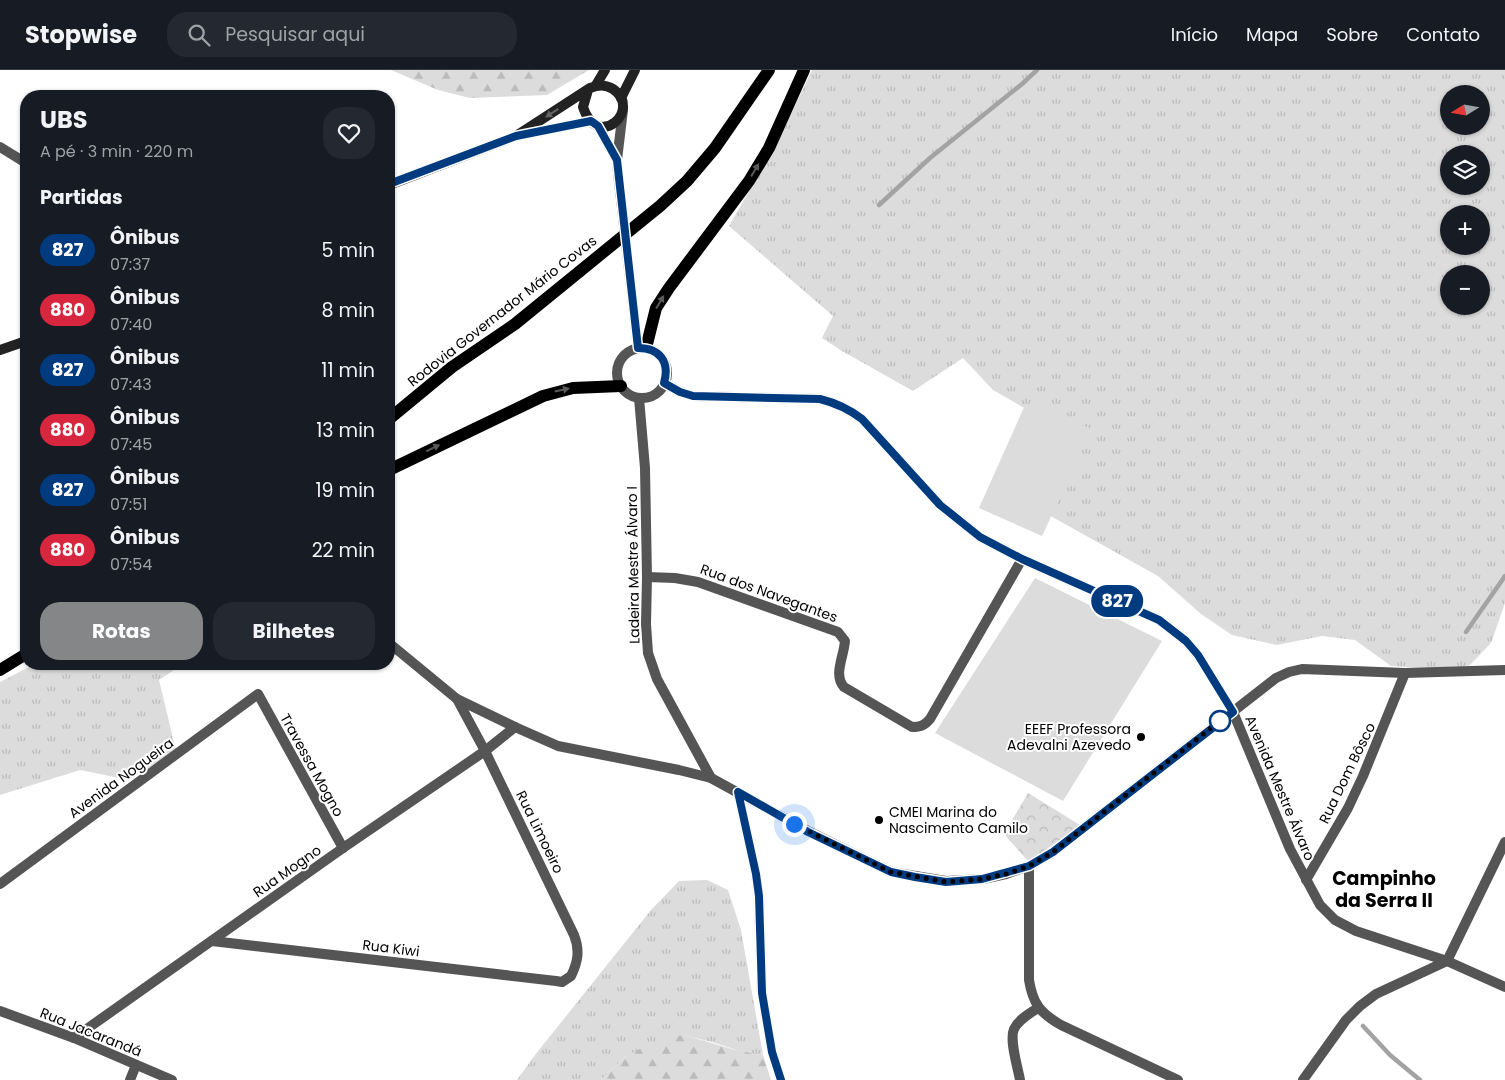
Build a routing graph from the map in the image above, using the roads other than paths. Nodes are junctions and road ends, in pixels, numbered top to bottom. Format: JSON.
{"nodes":[{"id":1,"x":604,"y":70,"type":"edge"},
{"id":2,"x":634,"y":70,"type":"edge"},
{"id":3,"x":769,"y":70,"type":"edge"},
{"id":4,"x":804,"y":70,"type":"edge"},
{"id":5,"x":592,"y":88,"type":"junction"},
{"id":6,"x":622,"y":103,"type":"junction"},
{"id":7,"x":594,"y":124,"type":"junction"},
{"id":8,"x":516,"y":136,"type":"junction"},
{"id":9,"x":0,"y":148,"type":"edge"},
{"id":10,"x":20,"y":160,"type":"edge"},
{"id":11,"x":617,"y":160,"type":"junction"},
{"id":12,"x":395,"y":182,"type":"edge"},
{"id":13,"x":20,"y":342,"type":"edge"},
{"id":14,"x":642,"y":348,"type":"junction"},
{"id":15,"x":0,"y":350,"type":"edge"},
{"id":16,"x":664,"y":383,"type":"junction"},
{"id":17,"x":621,"y":386,"type":"junction"},
{"id":18,"x":639,"y":398,"type":"junction"},
{"id":19,"x":395,"y":414,"type":"edge"},
{"id":20,"x":395,"y":467,"type":"edge"},
{"id":21,"x":1022,"y":559,"type":"junction"},
{"id":22,"x":647,"y":577,"type":"junction"},
{"id":23,"x":395,"y":648,"type":"edge"},
{"id":24,"x":20,"y":658,"type":"edge"},
{"id":25,"x":0,"y":670,"type":"edge"},
{"id":26,"x":1505,"y":670,"type":"edge"},
{"id":27,"x":1404,"y":673,"type":"junction"},
{"id":28,"x":258,"y":694,"type":"joint"},
{"id":29,"x":457,"y":699,"type":"junction"},
{"id":30,"x":1233,"y":712,"type":"junction"},
{"id":31,"x":515,"y":727,"type":"junction"},
{"id":32,"x":485,"y":751,"type":"junction"},
{"id":33,"x":711,"y":778,"type":"junction"},
{"id":34,"x":738,"y":792,"type":"junction"},
{"id":35,"x":1505,"y":842,"type":"edge"},
{"id":36,"x":343,"y":848,"type":"junction"},
{"id":37,"x":1029,"y":866,"type":"junction"},
{"id":38,"x":1,"y":880,"type":"edge"},
{"id":39,"x":1306,"y":880,"type":"junction"},
{"id":40,"x":212,"y":942,"type":"junction"},
{"id":41,"x":1447,"y":962,"type":"junction"},
{"id":42,"x":567,"y":980,"type":"joint"},
{"id":43,"x":1505,"y":987,"type":"edge"},
{"id":44,"x":1038,"y":1008,"type":"junction"},
{"id":45,"x":0,"y":1011,"type":"edge"},
{"id":46,"x":74,"y":1038,"type":"junction"},
{"id":47,"x":136,"y":1065,"type":"junction"},
{"id":48,"x":130,"y":1080,"type":"edge"},
{"id":49,"x":172,"y":1080,"type":"edge"},
{"id":50,"x":781,"y":1080,"type":"edge"},
{"id":51,"x":1020,"y":1080,"type":"edge"},
{"id":52,"x":1178,"y":1080,"type":"edge"},
{"id":53,"x":1303,"y":1080,"type":"edge"}],
"edges":[{"from":1,"to":5,"type":"street"},
{"from":2,"to":6,"type":"street"},
{"from":3,"to":19,"type":"main road","name":"Rodovia Governador Mário Covas"},
{"from":14,"to":4,"type":"main road","one_way":true},
{"from":5,"to":6,"type":"street"},
{"from":5,"to":7,"type":"street"},
{"from":5,"to":8,"type":"street","one_way":true},
{"from":6,"to":7,"type":"street"},
{"from":6,"to":11,"type":"street"},
{"from":7,"to":8,"type":"street"},
{"from":7,"to":11,"type":"street"},
{"from":8,"to":12,"type":"street"},
{"from":9,"to":10,"type":"street"},
{"from":11,"to":14,"type":"street"},
{"from":13,"to":15,"type":"street"},
{"from":14,"to":16,"type":"street"},
{"from":14,"to":17,"type":"street"},
{"from":16,"to":18,"type":"street"},
{"from":16,"to":21,"type":"street","name":"Avenida Mestre Álvaro"},
{"from":17,"to":18,"type":"street"},
{"from":20,"to":17,"type":"main road","one_way":true},
{"from":18,"to":22,"type":"street","name":"Ladeira Mestre Álvaro I"},
{"from":21,"to":22,"type":"street","name":"Rua dos Navegantes"},
{"from":21,"to":30,"type":"street","name":"Avenida Mestre Álvaro"},
{"from":22,"to":33,"type":"street","name":"Ladeira Mestre Álvaro I"},
{"from":23,"to":29,"type":"street"},
{"from":24,"to":25,"type":"main road"},
{"from":26,"to":27,"type":"street"},
{"from":27,"to":30,"type":"street"},
{"from":27,"to":39,"type":"street","name":"Rua Dom Bôsco"},
{"from":28,"to":36,"type":"street","name":"Travessa Mogno"},
{"from":28,"to":38,"type":"street","name":"Avenida Nogueira"},
{"from":29,"to":31,"type":"street"},
{"from":29,"to":32,"type":"street","name":"Rua Limoeiro"},
{"from":30,"to":37,"type":"street"},
{"from":30,"to":39,"type":"street","name":"Avenida Mestre Álvaro"},
{"from":31,"to":32,"type":"street","name":"Rua Mogno"},
{"from":31,"to":33,"type":"street"},
{"from":32,"to":36,"type":"street","name":"Rua Mogno"},
{"from":32,"to":42,"type":"street","name":"Rua Limoeiro"},
{"from":33,"to":34,"type":"street"},
{"from":34,"to":37,"type":"street"},
{"from":34,"to":50,"type":"street"},
{"from":35,"to":41,"type":"street"},
{"from":36,"to":40,"type":"street","name":"Rua Mogno"},
{"from":37,"to":44,"type":"street"},
{"from":39,"to":41,"type":"street","name":"Avenida Mestre Álvaro"},
{"from":40,"to":42,"type":"street","name":"Rua Kiwi"},
{"from":40,"to":46,"type":"street","name":"Rua Mogno"},
{"from":41,"to":43,"type":"street","name":"Avenida Mestre Álvaro"},
{"from":41,"to":53,"type":"street"},
{"from":44,"to":51,"type":"street"},
{"from":44,"to":52,"type":"street"},
{"from":45,"to":46,"type":"street","name":"Rua Jacarandá"},
{"from":46,"to":47,"type":"street","name":"Rua Jacarandá"},
{"from":47,"to":48,"type":"street"},
{"from":47,"to":49,"type":"street","name":"Rua Jacarandá"}]}
